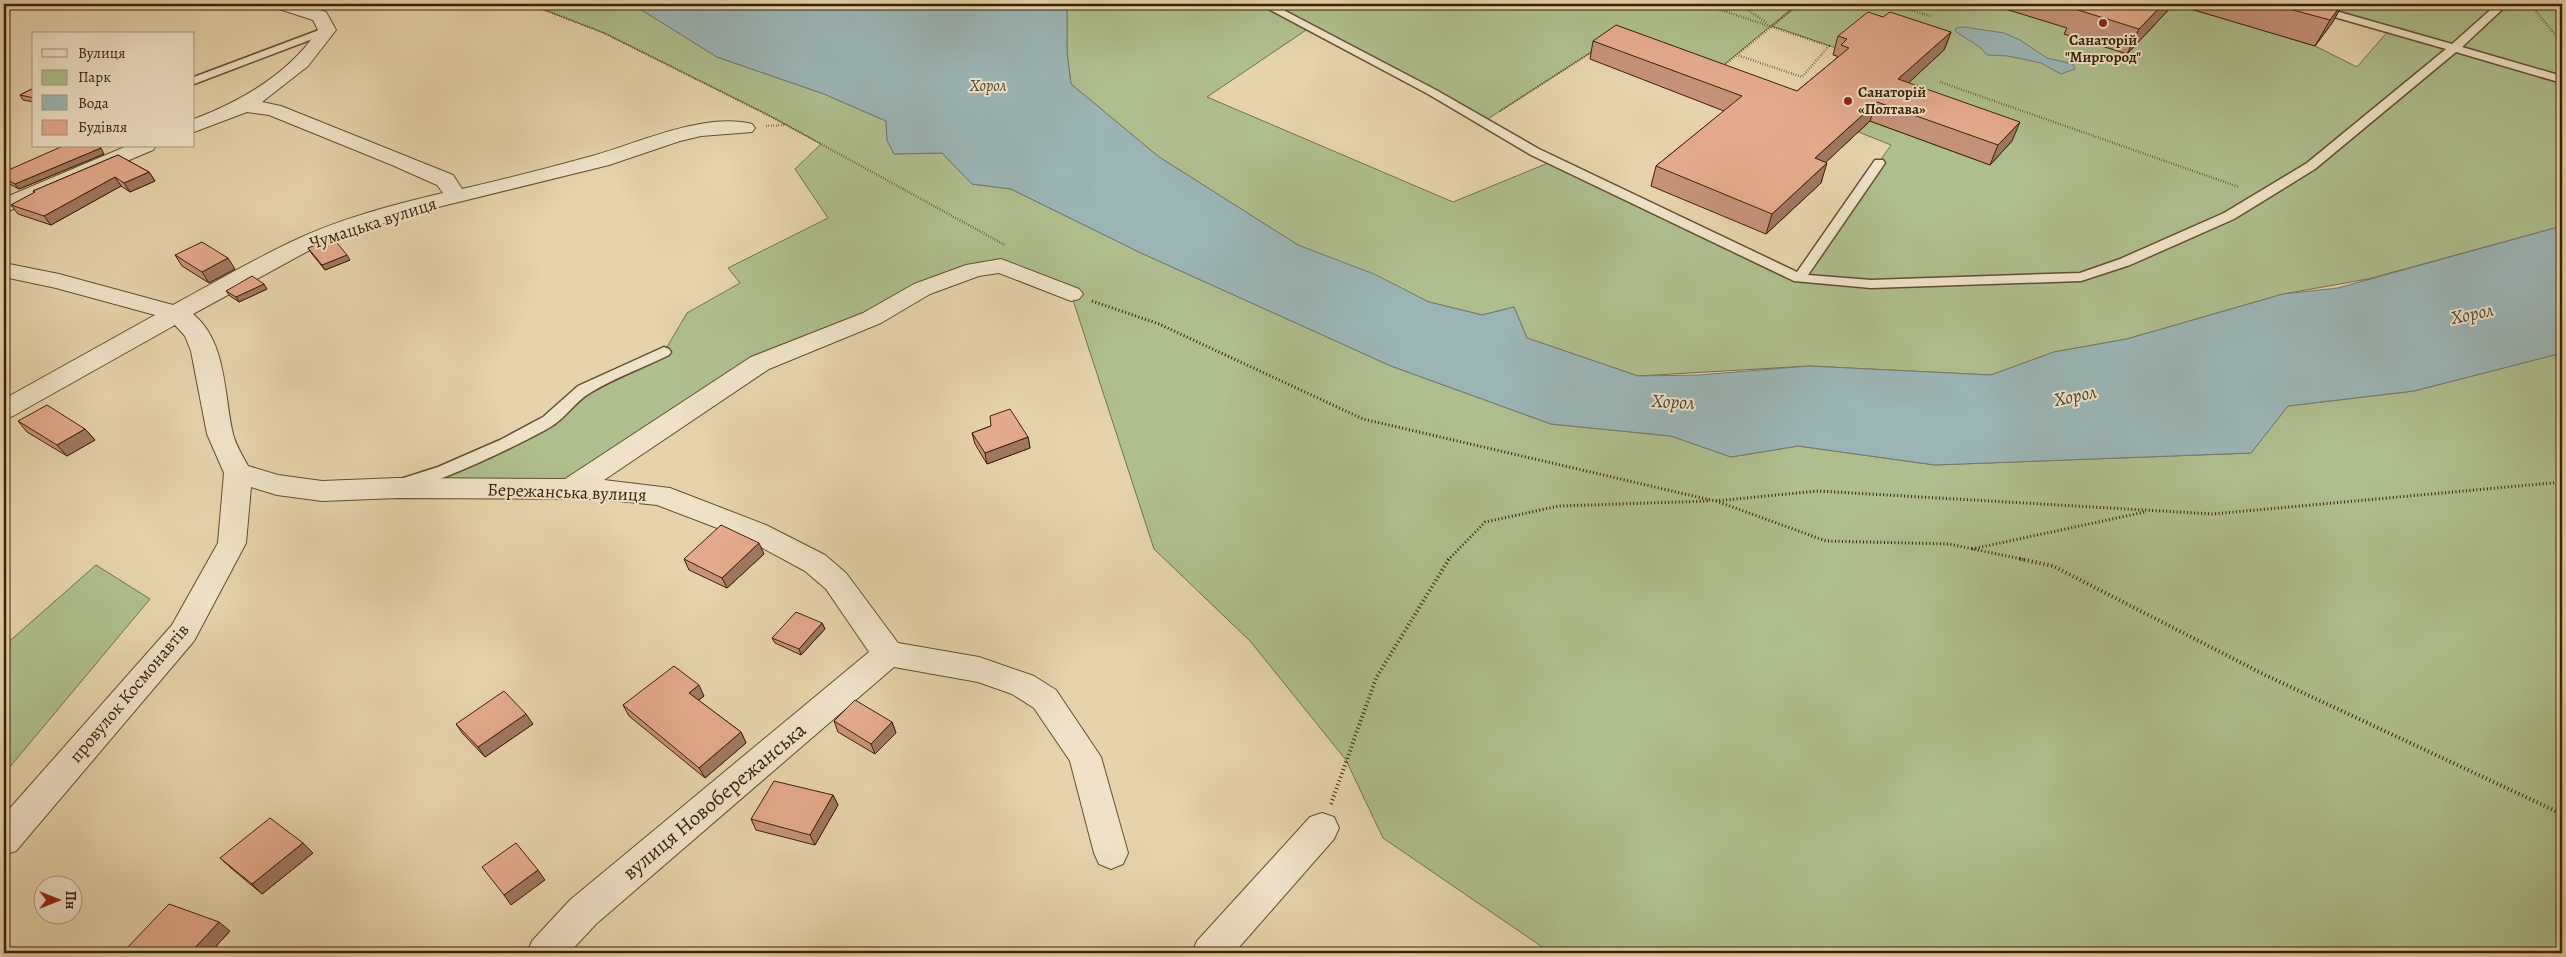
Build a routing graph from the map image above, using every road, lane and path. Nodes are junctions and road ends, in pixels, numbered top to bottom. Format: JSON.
{"nodes":[{"id":1,"x":282,"y":4,"type":"edge"},
{"id":2,"x":529,"y":4,"type":"edge"},
{"id":3,"x":1264,"y":4,"type":"edge"},
{"id":4,"x":1703,"y":4,"type":"edge"},
{"id":5,"x":1739,"y":4,"type":"edge"},
{"id":6,"x":1799,"y":4,"type":"edge"},
{"id":7,"x":1891,"y":4,"type":"edge"},
{"id":8,"x":2300,"y":4,"type":"edge"},
{"id":9,"x":2503,"y":4,"type":"edge"},
{"id":10,"x":2530,"y":4,"type":"edge"},
{"id":11,"x":1930,"y":16,"type":"dead end"},
{"id":12,"x":1772,"y":26,"type":"junction"},
{"id":13,"x":327,"y":30,"type":"junction"},
{"id":14,"x":2562,"y":43,"type":"edge"},
{"id":15,"x":1599,"y":47,"type":"edge"},
{"id":16,"x":2454,"y":48,"type":"junction"},
{"id":17,"x":1737,"y":55,"type":"junction"},
{"id":18,"x":1720,"y":68,"type":"edge"},
{"id":19,"x":2562,"y":80,"type":"edge"},
{"id":20,"x":195,"y":81,"type":"edge"},
{"id":21,"x":1940,"y":82,"type":"dead end"},
{"id":22,"x":243,"y":106,"type":"junction"},
{"id":23,"x":1483,"y":122,"type":"junction"},
{"id":24,"x":195,"y":126,"type":"edge"},
{"id":25,"x":746,"y":128,"type":"dead end"},
{"id":26,"x":141,"y":148,"type":"edge"},
{"id":27,"x":1879,"y":163,"type":"dead end"},
{"id":28,"x":2264,"y":195,"type":"junction"},
{"id":29,"x":456,"y":197,"type":"junction"},
{"id":30,"x":4,"y":206,"type":"edge"},
{"id":31,"x":1007,"y":246,"type":"dead end"},
{"id":32,"x":4,"y":270,"type":"edge"},
{"id":33,"x":1799,"y":278,"type":"junction"},
{"id":34,"x":1071,"y":294,"type":"joint"},
{"id":35,"x":177,"y":314,"type":"junction"},
{"id":36,"x":664,"y":352,"type":"dead end"},
{"id":37,"x":4,"y":410,"type":"edge"},
{"id":38,"x":238,"y":473,"type":"junction"},
{"id":39,"x":2562,"y":482,"type":"edge"},
{"id":40,"x":388,"y":489,"type":"junction"},
{"id":41,"x":570,"y":489,"type":"junction"},
{"id":42,"x":1715,"y":501,"type":"junction"},
{"id":43,"x":2150,"y":510,"type":"junction"},
{"id":44,"x":1971,"y":549,"type":"junction"},
{"id":45,"x":888,"y":654,"type":"junction"},
{"id":46,"x":2562,"y":814,"type":"edge"},
{"id":47,"x":1322,"y":828,"type":"joint"},
{"id":48,"x":4,"y":840,"type":"edge"},
{"id":49,"x":1111,"y":853,"type":"dead end"},
{"id":50,"x":545,"y":953,"type":"edge"},
{"id":51,"x":1210,"y":953,"type":"edge"}],
"edges":[{"from":1,"to":13,"type":"street"},
{"from":2,"to":31,"type":"path"},
{"from":3,"to":23,"type":"lane"},
{"from":4,"to":12,"type":"path"},
{"from":5,"to":12,"type":"path"},
{"from":6,"to":12,"type":"path"},
{"from":7,"to":11,"type":"path"},
{"from":8,"to":16,"type":"lane"},
{"from":9,"to":16,"type":"lane"},
{"from":10,"to":14,"type":"path"},
{"from":12,"to":17,"type":"path"},
{"from":12,"to":17,"type":"path"},
{"from":13,"to":20,"type":"lane"},
{"from":13,"to":22,"type":"street"},
{"from":15,"to":23,"type":"path"},
{"from":16,"to":19,"type":"lane"},
{"from":16,"to":28,"type":"lane"},
{"from":17,"to":18,"type":"path"},
{"from":21,"to":28,"type":"path"},
{"from":22,"to":24,"type":"street"},
{"from":22,"to":29,"type":"street"},
{"from":23,"to":33,"type":"lane"},
{"from":25,"to":29,"type":"street","name":"Чумацька вулиця"},
{"from":26,"to":30,"type":"street"},
{"from":27,"to":33,"type":"lane"},
{"from":28,"to":33,"type":"lane"},
{"from":29,"to":35,"type":"street","name":"Чумацька вулиця"},
{"from":32,"to":35,"type":"street"},
{"from":34,"to":41,"type":"street"},
{"from":34,"to":42,"type":"path"},
{"from":35,"to":37,"type":"street","name":"Чумацька вулиця"},
{"from":35,"to":38,"type":"street"},
{"from":36,"to":40,"type":"lane"},
{"from":38,"to":40,"type":"street","name":"Бережанська вулиця"},
{"from":38,"to":48,"type":"street","name":"провулок Космонавтів"},
{"from":39,"to":43,"type":"path"},
{"from":40,"to":41,"type":"street","name":"Бережанська вулиця"},
{"from":41,"to":45,"type":"street","name":"Бережанська вулиця"},
{"from":42,"to":43,"type":"path"},
{"from":42,"to":44,"type":"path"},
{"from":42,"to":47,"type":"path"},
{"from":43,"to":44,"type":"path"},
{"from":44,"to":46,"type":"path"},
{"from":45,"to":49,"type":"street"},
{"from":45,"to":50,"type":"street","name":"вулиця Новобережанська"},
{"from":47,"to":51,"type":"street"}]}
